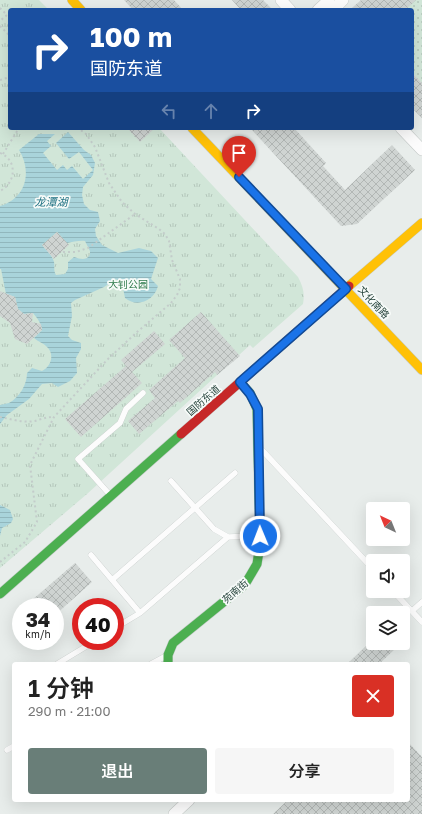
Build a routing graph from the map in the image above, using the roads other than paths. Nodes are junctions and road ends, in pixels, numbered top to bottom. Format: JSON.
{"nodes":[{"id":1,"x":72,"y":0,"type":"edge"},
{"id":2,"x":281,"y":0,"type":"edge"},
{"id":3,"x":329,"y":0,"type":"edge"},
{"id":4,"x":336,"y":0,"type":"edge"},
{"id":5,"x":343,"y":0,"type":"edge"},
{"id":6,"x":79,"y":8,"type":"edge"},
{"id":7,"x":288,"y":8,"type":"edge"},
{"id":8,"x":320,"y":8,"type":"edge"},
{"id":9,"x":328,"y":8,"type":"edge"},
{"id":10,"x":334,"y":8,"type":"edge"},
{"id":11,"x":198,"y":130,"type":"edge"},
{"id":12,"x":403,"y":130,"type":"edge"},
{"id":13,"x":422,"y":150,"type":"edge"},
{"id":14,"x":422,"y":223,"type":"edge"},
{"id":15,"x":346,"y":289,"type":"junction"},
{"id":16,"x":422,"y":370,"type":"edge"},
{"id":17,"x":240,"y":382,"type":"junction"},
{"id":18,"x":143,"y":393,"type":"dead end"},
{"id":19,"x":259,"y":447,"type":"junction"},
{"id":20,"x":235,"y":473,"type":"dead end"},
{"id":21,"x":171,"y":481,"type":"dead end"},
{"id":22,"x":111,"y":496,"type":"junction"},
{"id":23,"x":195,"y":507,"type":"junction"},
{"id":24,"x":260,"y":536,"type":"junction"},
{"id":25,"x":228,"y":537,"type":"junction"},
{"id":26,"x":90,"y":555,"type":"dead end"},
{"id":27,"x":366,"y":562,"type":"edge"},
{"id":28,"x":112,"y":580,"type":"junction"},
{"id":29,"x":0,"y":594,"type":"edge"},
{"id":30,"x":400,"y":598,"type":"edge"},
{"id":31,"x":422,"y":602,"type":"edge"},
{"id":32,"x":412,"y":611,"type":"junction"},
{"id":33,"x":140,"y":613,"type":"junction"},
{"id":34,"x":422,"y":622,"type":"edge"},
{"id":35,"x":124,"y":623,"type":"edge"},
{"id":36,"x":80,"y":650,"type":"edge"},
{"id":37,"x":168,"y":660,"type":"edge"},
{"id":38,"x":60,"y":662,"type":"edge"},
{"id":39,"x":12,"y":747,"type":"edge"},
{"id":40,"x":7,"y":750,"type":"dead end"},
{"id":41,"x":187,"y":802,"type":"edge"},
{"id":42,"x":174,"y":814,"type":"edge"}],
"edges":[{"from":1,"to":6,"type":"street"},
{"from":2,"to":7,"type":"street"},
{"from":3,"to":8,"type":"street"},
{"from":4,"to":9,"type":"street"},
{"from":5,"to":10,"type":"street"},
{"from":11,"to":15,"type":"street","name":"文化南路"},
{"from":12,"to":13,"type":"street"},
{"from":14,"to":15,"type":"street","name":"国防东道"},
{"from":15,"to":16,"type":"street","name":"文化南路"},
{"from":15,"to":17,"type":"street","name":"国防东道"},
{"from":17,"to":19,"type":"street","name":"苑南街"},
{"from":17,"to":22,"type":"street","name":"国防东道"},
{"from":18,"to":22,"type":"lane"},
{"from":19,"to":24,"type":"street","name":"苑南街"},
{"from":19,"to":27,"type":"lane"},
{"from":20,"to":23,"type":"lane"},
{"from":21,"to":23,"type":"lane"},
{"from":22,"to":29,"type":"street","name":"国防东道"},
{"from":23,"to":25,"type":"lane"},
{"from":23,"to":28,"type":"lane"},
{"from":24,"to":25,"type":"lane"},
{"from":24,"to":37,"type":"street","name":"苑南街"},
{"from":25,"to":33,"type":"lane"},
{"from":26,"to":28,"type":"lane"},
{"from":28,"to":33,"type":"lane"},
{"from":30,"to":32,"type":"lane"},
{"from":31,"to":32,"type":"lane"},
{"from":32,"to":34,"type":"lane"},
{"from":33,"to":35,"type":"lane"},
{"from":36,"to":38,"type":"lane"},
{"from":39,"to":40,"type":"lane"},
{"from":41,"to":42,"type":"street"}]}
